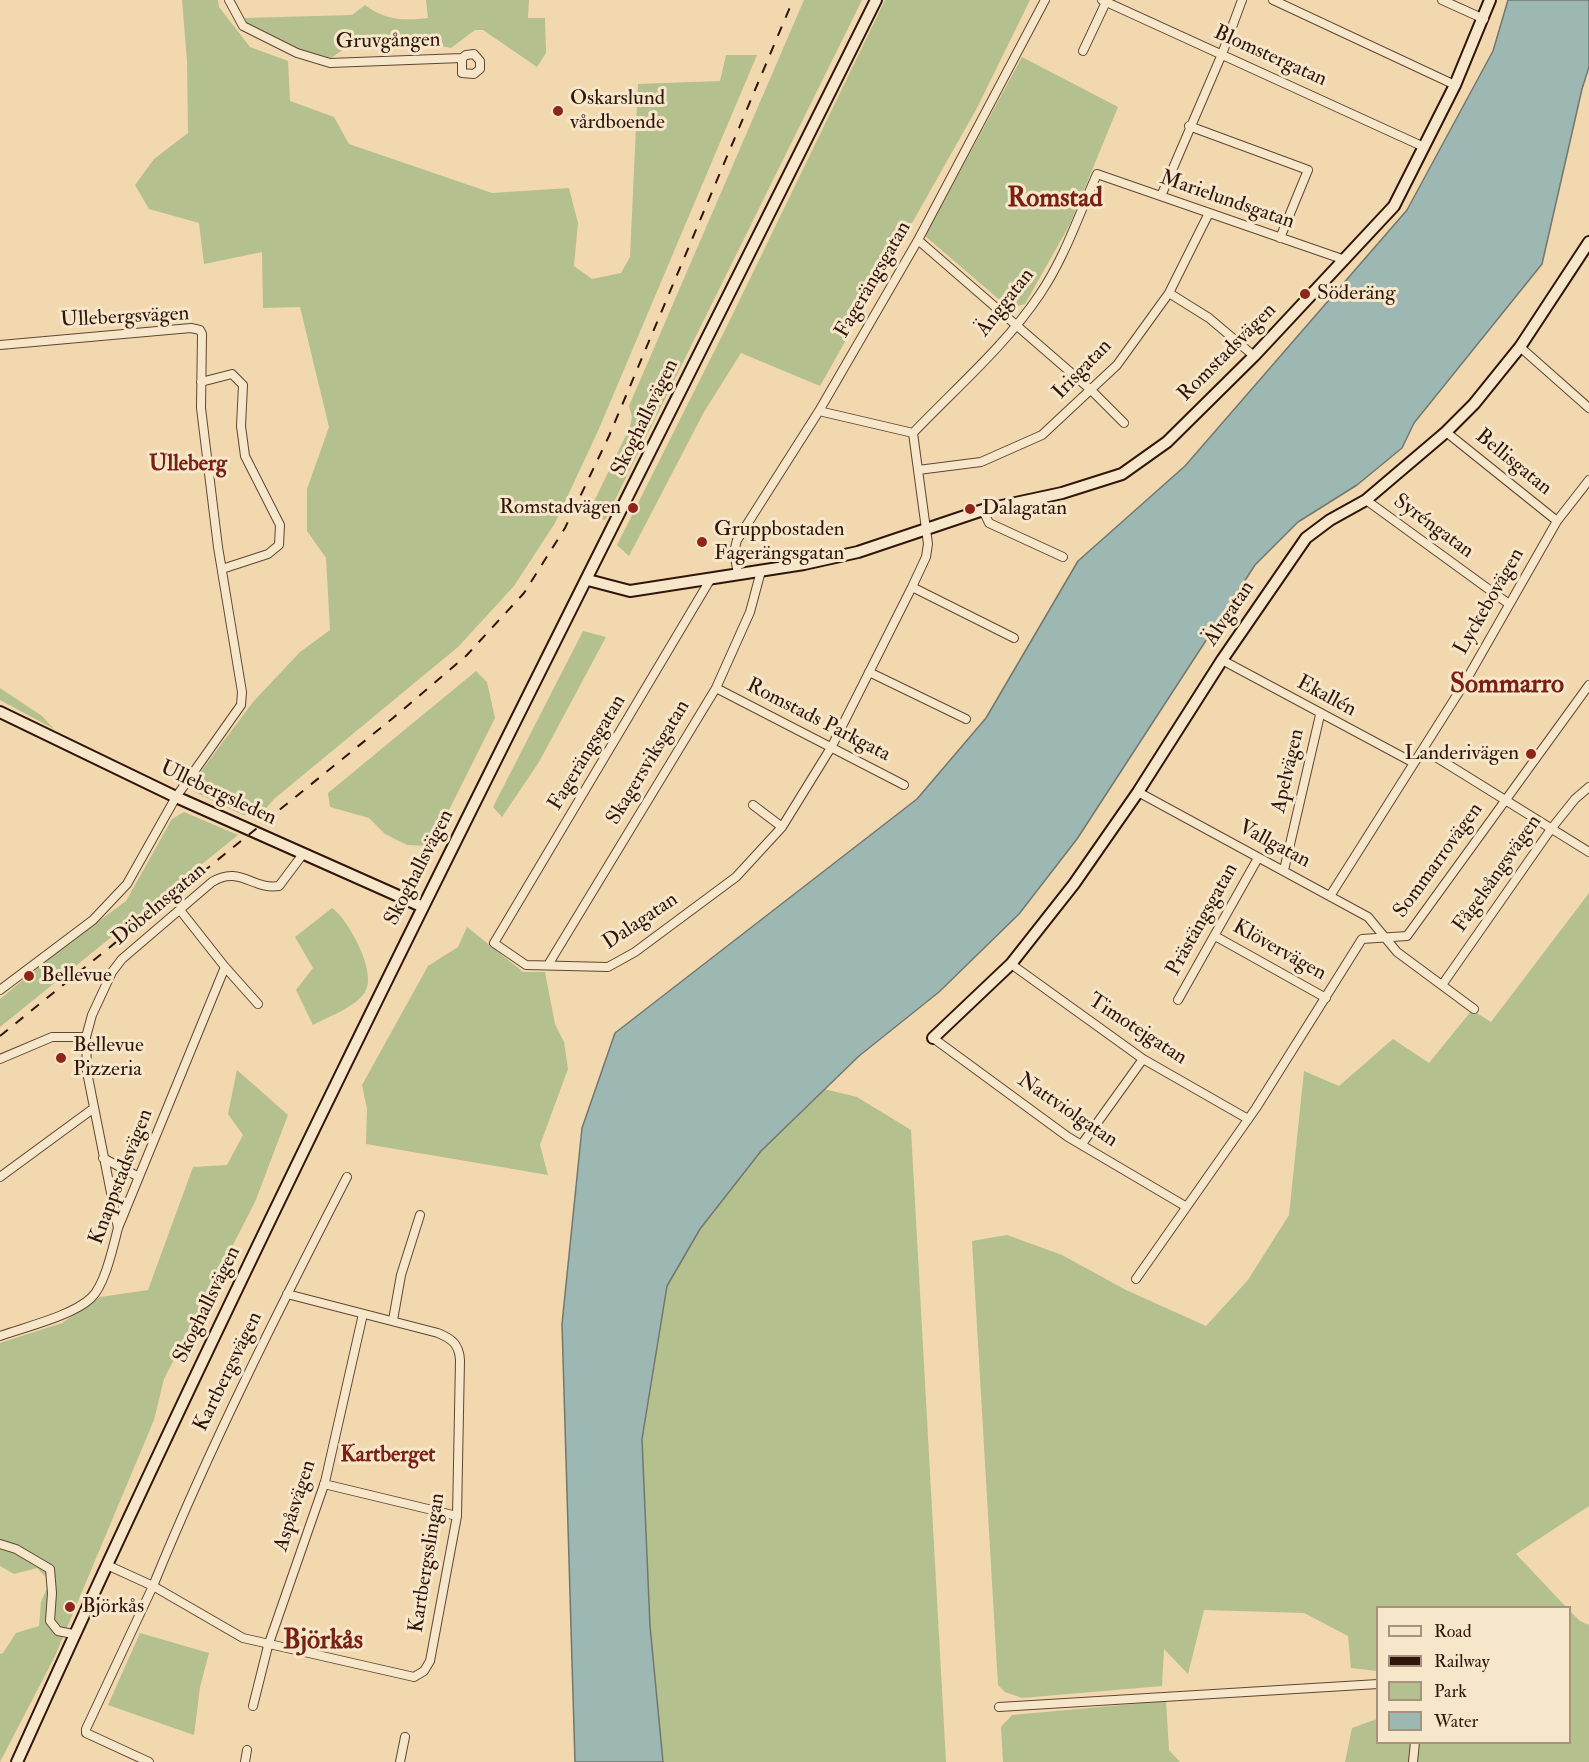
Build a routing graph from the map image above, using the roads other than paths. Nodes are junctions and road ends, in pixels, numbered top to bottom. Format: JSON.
{"nodes":[{"id":1,"x":229,"y":0,"type":"edge"},
{"id":2,"x":876,"y":0,"type":"edge"},
{"id":3,"x":1045,"y":0,"type":"edge"},
{"id":4,"x":1242,"y":0,"type":"edge"},
{"id":5,"x":1273,"y":0,"type":"edge"},
{"id":6,"x":1442,"y":0,"type":"edge"},
{"id":7,"x":1490,"y":0,"type":"edge"},
{"id":8,"x":1104,"y":1,"type":"edge"},
{"id":9,"x":1484,"y":19,"type":"junction"},
{"id":10,"x":1083,"y":51,"type":"dead end"},
{"id":11,"x":1222,"y":54,"type":"junction"},
{"id":12,"x":462,"y":58,"type":"dead end"},
{"id":13,"x":1455,"y":85,"type":"junction"},
{"id":14,"x":1189,"y":126,"type":"junction"},
{"id":15,"x":1424,"y":147,"type":"junction"},
{"id":16,"x":1097,"y":174,"type":"joint"},
{"id":17,"x":1161,"y":196,"type":"junction"},
{"id":18,"x":1209,"y":213,"type":"junction"},
{"id":19,"x":1280,"y":238,"type":"junction"},
{"id":20,"x":918,"y":240,"type":"junction"},
{"id":21,"x":1589,"y":242,"type":"edge"},
{"id":22,"x":1346,"y":260,"type":"junction"},
{"id":23,"x":1169,"y":293,"type":"junction"},
{"id":24,"x":1015,"y":327,"type":"junction"},
{"id":25,"x":0,"y":345,"type":"edge"},
{"id":26,"x":1520,"y":347,"type":"junction"},
{"id":27,"x":1254,"y":356,"type":"junction"},
{"id":28,"x":201,"y":382,"type":"junction"},
{"id":29,"x":1091,"y":390,"type":"junction"},
{"id":30,"x":1589,"y":408,"type":"edge"},
{"id":31,"x":819,"y":411,"type":"junction"},
{"id":32,"x":1124,"y":423,"type":"dead end"},
{"id":33,"x":1446,"y":432,"type":"junction"},
{"id":34,"x":913,"y":433,"type":"junction"},
{"id":35,"x":918,"y":470,"type":"junction"},
{"id":36,"x":1589,"y":480,"type":"edge"},
{"id":37,"x":1366,"y":500,"type":"junction"},
{"id":38,"x":983,"y":510,"type":"junction"},
{"id":39,"x":1557,"y":521,"type":"junction"},
{"id":40,"x":924,"y":529,"type":"junction"},
{"id":41,"x":1062,"y":557,"type":"dead end"},
{"id":42,"x":222,"y":569,"type":"junction"},
{"id":43,"x":761,"y":571,"type":"junction"},
{"id":44,"x":738,"y":574,"type":"junction"},
{"id":45,"x":588,"y":580,"type":"junction"},
{"id":46,"x":710,"y":580,"type":"junction"},
{"id":47,"x":912,"y":587,"type":"junction"},
{"id":48,"x":1509,"y":604,"type":"junction"},
{"id":49,"x":1014,"y":638,"type":"dead end"},
{"id":50,"x":1222,"y":660,"type":"junction"},
{"id":51,"x":869,"y":672,"type":"junction"},
{"id":52,"x":1589,"y":685,"type":"edge"},
{"id":53,"x":716,"y":688,"type":"junction"},
{"id":54,"x":0,"y":712,"type":"edge"},
{"id":55,"x":1320,"y":715,"type":"junction"},
{"id":56,"x":966,"y":719,"type":"dead end"},
{"id":57,"x":832,"y":746,"type":"junction"},
{"id":58,"x":1423,"y":749,"type":"junction"},
{"id":59,"x":1414,"y":763,"type":"junction"},
{"id":60,"x":904,"y":785,"type":"dead end"},
{"id":61,"x":1589,"y":788,"type":"edge"},
{"id":62,"x":1138,"y":792,"type":"junction"},
{"id":63,"x":176,"y":797,"type":"junction"},
{"id":64,"x":1504,"y":800,"type":"junction"},
{"id":65,"x":753,"y":805,"type":"dead end"},
{"id":66,"x":782,"y":827,"type":"junction"},
{"id":67,"x":1551,"y":829,"type":"junction"},
{"id":68,"x":1589,"y":852,"type":"edge"},
{"id":69,"x":303,"y":854,"type":"junction"},
{"id":70,"x":1258,"y":858,"type":"junction"},
{"id":71,"x":1284,"y":870,"type":"junction"},
{"id":72,"x":1330,"y":896,"type":"junction"},
{"id":73,"x":421,"y":906,"type":"junction"},
{"id":74,"x":180,"y":910,"type":"junction"},
{"id":75,"x":1215,"y":936,"type":"junction"},
{"id":76,"x":1386,"y":938,"type":"junction"},
{"id":77,"x":494,"y":943,"type":"joint"},
{"id":78,"x":1011,"y":964,"type":"junction"},
{"id":79,"x":548,"y":965,"type":"junction"},
{"id":80,"x":225,"y":968,"type":"junction"},
{"id":81,"x":1442,"y":986,"type":"junction"},
{"id":82,"x":0,"y":990,"type":"edge"},
{"id":83,"x":1326,"y":998,"type":"junction"},
{"id":84,"x":1178,"y":1000,"type":"dead end"},
{"id":85,"x":258,"y":1004,"type":"dead end"},
{"id":86,"x":1474,"y":1009,"type":"dead end"},
{"id":87,"x":86,"y":1037,"type":"junction"},
{"id":88,"x":933,"y":1038,"type":"joint"},
{"id":89,"x":0,"y":1059,"type":"edge"},
{"id":90,"x":1143,"y":1059,"type":"junction"},
{"id":91,"x":94,"y":1108,"type":"junction"},
{"id":92,"x":1248,"y":1119,"type":"junction"},
{"id":93,"x":1082,"y":1144,"type":"junction"},
{"id":94,"x":103,"y":1158,"type":"junction"},
{"id":95,"x":0,"y":1177,"type":"edge"},
{"id":96,"x":139,"y":1177,"type":"junction"},
{"id":97,"x":347,"y":1177,"type":"dead end"},
{"id":98,"x":1183,"y":1209,"type":"junction"},
{"id":99,"x":420,"y":1215,"type":"dead end"},
{"id":100,"x":118,"y":1228,"type":"junction"},
{"id":101,"x":1136,"y":1279,"type":"dead end"},
{"id":102,"x":287,"y":1294,"type":"junction"},
{"id":103,"x":363,"y":1314,"type":"junction"},
{"id":104,"x":393,"y":1320,"type":"junction"},
{"id":105,"x":0,"y":1336,"type":"edge"},
{"id":106,"x":324,"y":1484,"type":"junction"},
{"id":107,"x":457,"y":1516,"type":"junction"},
{"id":108,"x":0,"y":1544,"type":"edge"},
{"id":109,"x":107,"y":1565,"type":"junction"},
{"id":110,"x":153,"y":1586,"type":"junction"},
{"id":111,"x":73,"y":1634,"type":"junction"},
{"id":112,"x":268,"y":1646,"type":"junction"},
{"id":113,"x":1376,"y":1684,"type":"edge"},
{"id":114,"x":253,"y":1706,"type":"dead end"},
{"id":115,"x":999,"y":1707,"type":"dead end"},
{"id":116,"x":405,"y":1737,"type":"dead end"},
{"id":117,"x":1415,"y":1744,"type":"edge"},
{"id":118,"x":247,"y":1750,"type":"dead end"},
{"id":119,"x":17,"y":1762,"type":"edge"},
{"id":120,"x":149,"y":1762,"type":"edge"},
{"id":121,"x":245,"y":1762,"type":"edge"},
{"id":122,"x":400,"y":1762,"type":"edge"},
{"id":123,"x":1413,"y":1762,"type":"edge"}],
"edges":[{"from":1,"to":12,"type":"street","name":"Gruvgången"},
{"from":2,"to":45,"type":"main road","name":"Skoghallsvägen"},
{"from":3,"to":20,"type":"street","name":"Fagerängsgatan"},
{"from":4,"to":11,"type":"street"},
{"from":5,"to":13,"type":"street"},
{"from":6,"to":9,"type":"street"},
{"from":7,"to":9,"type":"main road","name":"Romstadsvägen"},
{"from":8,"to":10,"type":"street"},
{"from":8,"to":11,"type":"street","name":"Blomstergatan"},
{"from":9,"to":13,"type":"main road","name":"Romstadsvägen"},
{"from":11,"to":14,"type":"street"},
{"from":11,"to":15,"type":"street","name":"Blomstergatan"},
{"from":13,"to":15,"type":"main road","name":"Romstadsvägen"},
{"from":14,"to":17,"type":"street"},
{"from":14,"to":19,"type":"street"},
{"from":15,"to":22,"type":"main road","name":"Romstadsvägen"},
{"from":16,"to":17,"type":"street","name":"Marielundsgatan"},
{"from":16,"to":24,"type":"street","name":"Änggatan"},
{"from":17,"to":18,"type":"street","name":"Marielundsgatan"},
{"from":18,"to":19,"type":"street","name":"Marielundsgatan"},
{"from":18,"to":23,"type":"street","name":"Irisgatan"},
{"from":19,"to":22,"type":"street","name":"Marielundsgatan"},
{"from":20,"to":24,"type":"street"},
{"from":20,"to":31,"type":"street","name":"Fagerängsgatan"},
{"from":21,"to":26,"type":"main road","name":"Älvgatan"},
{"from":22,"to":27,"type":"main road","name":"Romstadsvägen"},
{"from":23,"to":27,"type":"street"},
{"from":23,"to":29,"type":"street","name":"Irisgatan"},
{"from":24,"to":29,"type":"street"},
{"from":24,"to":34,"type":"street","name":"Änggatan"},
{"from":25,"to":28,"type":"street","name":"Ullebergsvägen"},
{"from":26,"to":30,"type":"street"},
{"from":26,"to":33,"type":"main road","name":"Älvgatan"},
{"from":27,"to":38,"type":"main road","name":"Romstadsvägen"},
{"from":28,"to":42,"type":"street","name":"Ullebergsvägen"},
{"from":28,"to":42,"type":"street"},
{"from":29,"to":32,"type":"street"},
{"from":29,"to":35,"type":"street","name":"Irisgatan"},
{"from":31,"to":34,"type":"street"},
{"from":31,"to":44,"type":"street","name":"Fagerängsgatan"},
{"from":33,"to":37,"type":"main road","name":"Älvgatan"},
{"from":33,"to":39,"type":"street","name":"Bellisgatan"},
{"from":34,"to":35,"type":"street","name":"Dalagatan"},
{"from":35,"to":40,"type":"street","name":"Dalagatan"},
{"from":36,"to":39,"type":"street","name":"Lyckebovägen"},
{"from":37,"to":48,"type":"street","name":"Syréngatan"},
{"from":37,"to":50,"type":"main road","name":"Älvgatan"},
{"from":38,"to":40,"type":"main road","name":"Romstadsvägen"},
{"from":38,"to":41,"type":"street"},
{"from":39,"to":48,"type":"street","name":"Lyckebovägen"},
{"from":40,"to":43,"type":"main road","name":"Romstadsvägen"},
{"from":40,"to":47,"type":"street","name":"Dalagatan"},
{"from":42,"to":63,"type":"street","name":"Ullebergsvägen"},
{"from":43,"to":44,"type":"main road","name":"Romstadsvägen"},
{"from":43,"to":53,"type":"street","name":"Skagersviksgatan"},
{"from":44,"to":46,"type":"main road","name":"Romstadsvägen"},
{"from":45,"to":46,"type":"main road","name":"Romstadsvägen"},
{"from":45,"to":73,"type":"main road","name":"Skoghallsvägen"},
{"from":46,"to":77,"type":"street","name":"Fagerängsgatan"},
{"from":47,"to":49,"type":"street"},
{"from":47,"to":51,"type":"street","name":"Dalagatan"},
{"from":48,"to":58,"type":"street","name":"Lyckebovägen"},
{"from":50,"to":55,"type":"street","name":"Ekallén"},
{"from":50,"to":62,"type":"main road","name":"Älvgatan"},
{"from":51,"to":56,"type":"street"},
{"from":51,"to":57,"type":"street","name":"Dalagatan"},
{"from":52,"to":64,"type":"street","name":"Sommarrovägen"},
{"from":53,"to":57,"type":"street","name":"Romstads Parkgata"},
{"from":53,"to":79,"type":"street","name":"Skagersviksgatan"},
{"from":54,"to":63,"type":"main road","name":"Ullebergsleden"},
{"from":55,"to":59,"type":"street","name":"Ekallén"},
{"from":55,"to":71,"type":"street","name":"Apelvägen"},
{"from":57,"to":60,"type":"street","name":"Romstads Parkgata"},
{"from":57,"to":66,"type":"street","name":"Dalagatan"},
{"from":58,"to":59,"type":"street","name":"Lyckebovägen"},
{"from":58,"to":64,"type":"street"},
{"from":59,"to":72,"type":"street","name":"Lyckebovägen"},
{"from":61,"to":67,"type":"street","name":"Fågelsångsvägen"},
{"from":62,"to":70,"type":"street","name":"Vallgatan"},
{"from":62,"to":78,"type":"main road","name":"Älvgatan"},
{"from":63,"to":69,"type":"main road","name":"Ullebergsleden"},
{"from":63,"to":82,"type":"street","name":"Ullebergsvägen"},
{"from":64,"to":67,"type":"street"},
{"from":64,"to":76,"type":"street","name":"Sommarrovägen"},
{"from":65,"to":66,"type":"street"},
{"from":66,"to":79,"type":"street","name":"Dalagatan"},
{"from":67,"to":68,"type":"street"},
{"from":67,"to":81,"type":"street","name":"Fågelsångsvägen"},
{"from":69,"to":73,"type":"main road","name":"Ullebergsleden"},
{"from":69,"to":74,"type":"street","name":"Döbelnsgatan"},
{"from":70,"to":71,"type":"street","name":"Vallgatan"},
{"from":70,"to":75,"type":"street","name":"Prästängsgatan"},
{"from":71,"to":72,"type":"street","name":"Vallgatan"},
{"from":72,"to":76,"type":"street","name":"Vallgatan"},
{"from":73,"to":109,"type":"main road","name":"Skoghallsvägen"},
{"from":74,"to":80,"type":"street"},
{"from":74,"to":87,"type":"street","name":"Döbelnsgatan"},
{"from":75,"to":83,"type":"street","name":"Klövervägen"},
{"from":75,"to":84,"type":"street","name":"Prästängsgatan"},
{"from":76,"to":81,"type":"street","name":"Vallgatan"},
{"from":76,"to":83,"type":"street","name":"Sommarrovägen"},
{"from":77,"to":79,"type":"street","name":"Dalagatan"},
{"from":78,"to":88,"type":"main road","name":"Älvgatan"},
{"from":78,"to":90,"type":"street","name":"Timotejgatan"},
{"from":80,"to":85,"type":"street"},
{"from":80,"to":96,"type":"street","name":"Knappstadsvägen"},
{"from":81,"to":86,"type":"street","name":"Vallgatan"},
{"from":83,"to":92,"type":"street","name":"Sommarrovägen"},
{"from":87,"to":89,"type":"street"},
{"from":87,"to":91,"type":"street","name":"Döbelnsgatan"},
{"from":88,"to":93,"type":"street","name":"Nattviolgatan"},
{"from":90,"to":92,"type":"street","name":"Timotejgatan"},
{"from":90,"to":93,"type":"street"},
{"from":91,"to":94,"type":"street","name":"Döbelnsgatan"},
{"from":91,"to":95,"type":"street"},
{"from":92,"to":98,"type":"street","name":"Sommarrovägen"},
{"from":93,"to":98,"type":"street","name":"Nattviolgatan"},
{"from":94,"to":96,"type":"street"},
{"from":94,"to":100,"type":"street","name":"Döbelnsgatan"},
{"from":96,"to":100,"type":"street","name":"Knappstadsvägen"},
{"from":97,"to":102,"type":"street","name":"Kartbergsvägen"},
{"from":98,"to":101,"type":"street"},
{"from":99,"to":104,"type":"street"},
{"from":100,"to":105,"type":"street","name":"Knappstadsvägen"},
{"from":102,"to":103,"type":"street","name":"Kartbergsslingan"},
{"from":102,"to":110,"type":"street","name":"Kartbergsvägen"},
{"from":103,"to":104,"type":"street","name":"Kartbergsslingan"},
{"from":103,"to":106,"type":"street","name":"Aspåsvägen"},
{"from":104,"to":107,"type":"street","name":"Kartbergsslingan"},
{"from":106,"to":107,"type":"street"},
{"from":106,"to":112,"type":"street","name":"Aspåsvägen"},
{"from":107,"to":112,"type":"street","name":"Kartbergsslingan"},
{"from":108,"to":111,"type":"street"},
{"from":109,"to":110,"type":"street","name":"Kartbergsslingan"},
{"from":109,"to":111,"type":"main road","name":"Skoghallsvägen"},
{"from":110,"to":112,"type":"street","name":"Kartbergsslingan"},
{"from":110,"to":120,"type":"street","name":"Kartbergsvägen"},
{"from":111,"to":119,"type":"main road","name":"Skoghallsvägen"},
{"from":112,"to":114,"type":"street","name":"Aspåsvägen"},
{"from":113,"to":115,"type":"street"},
{"from":116,"to":122,"type":"street"},
{"from":117,"to":123,"type":"street"},
{"from":118,"to":121,"type":"street"}]}
